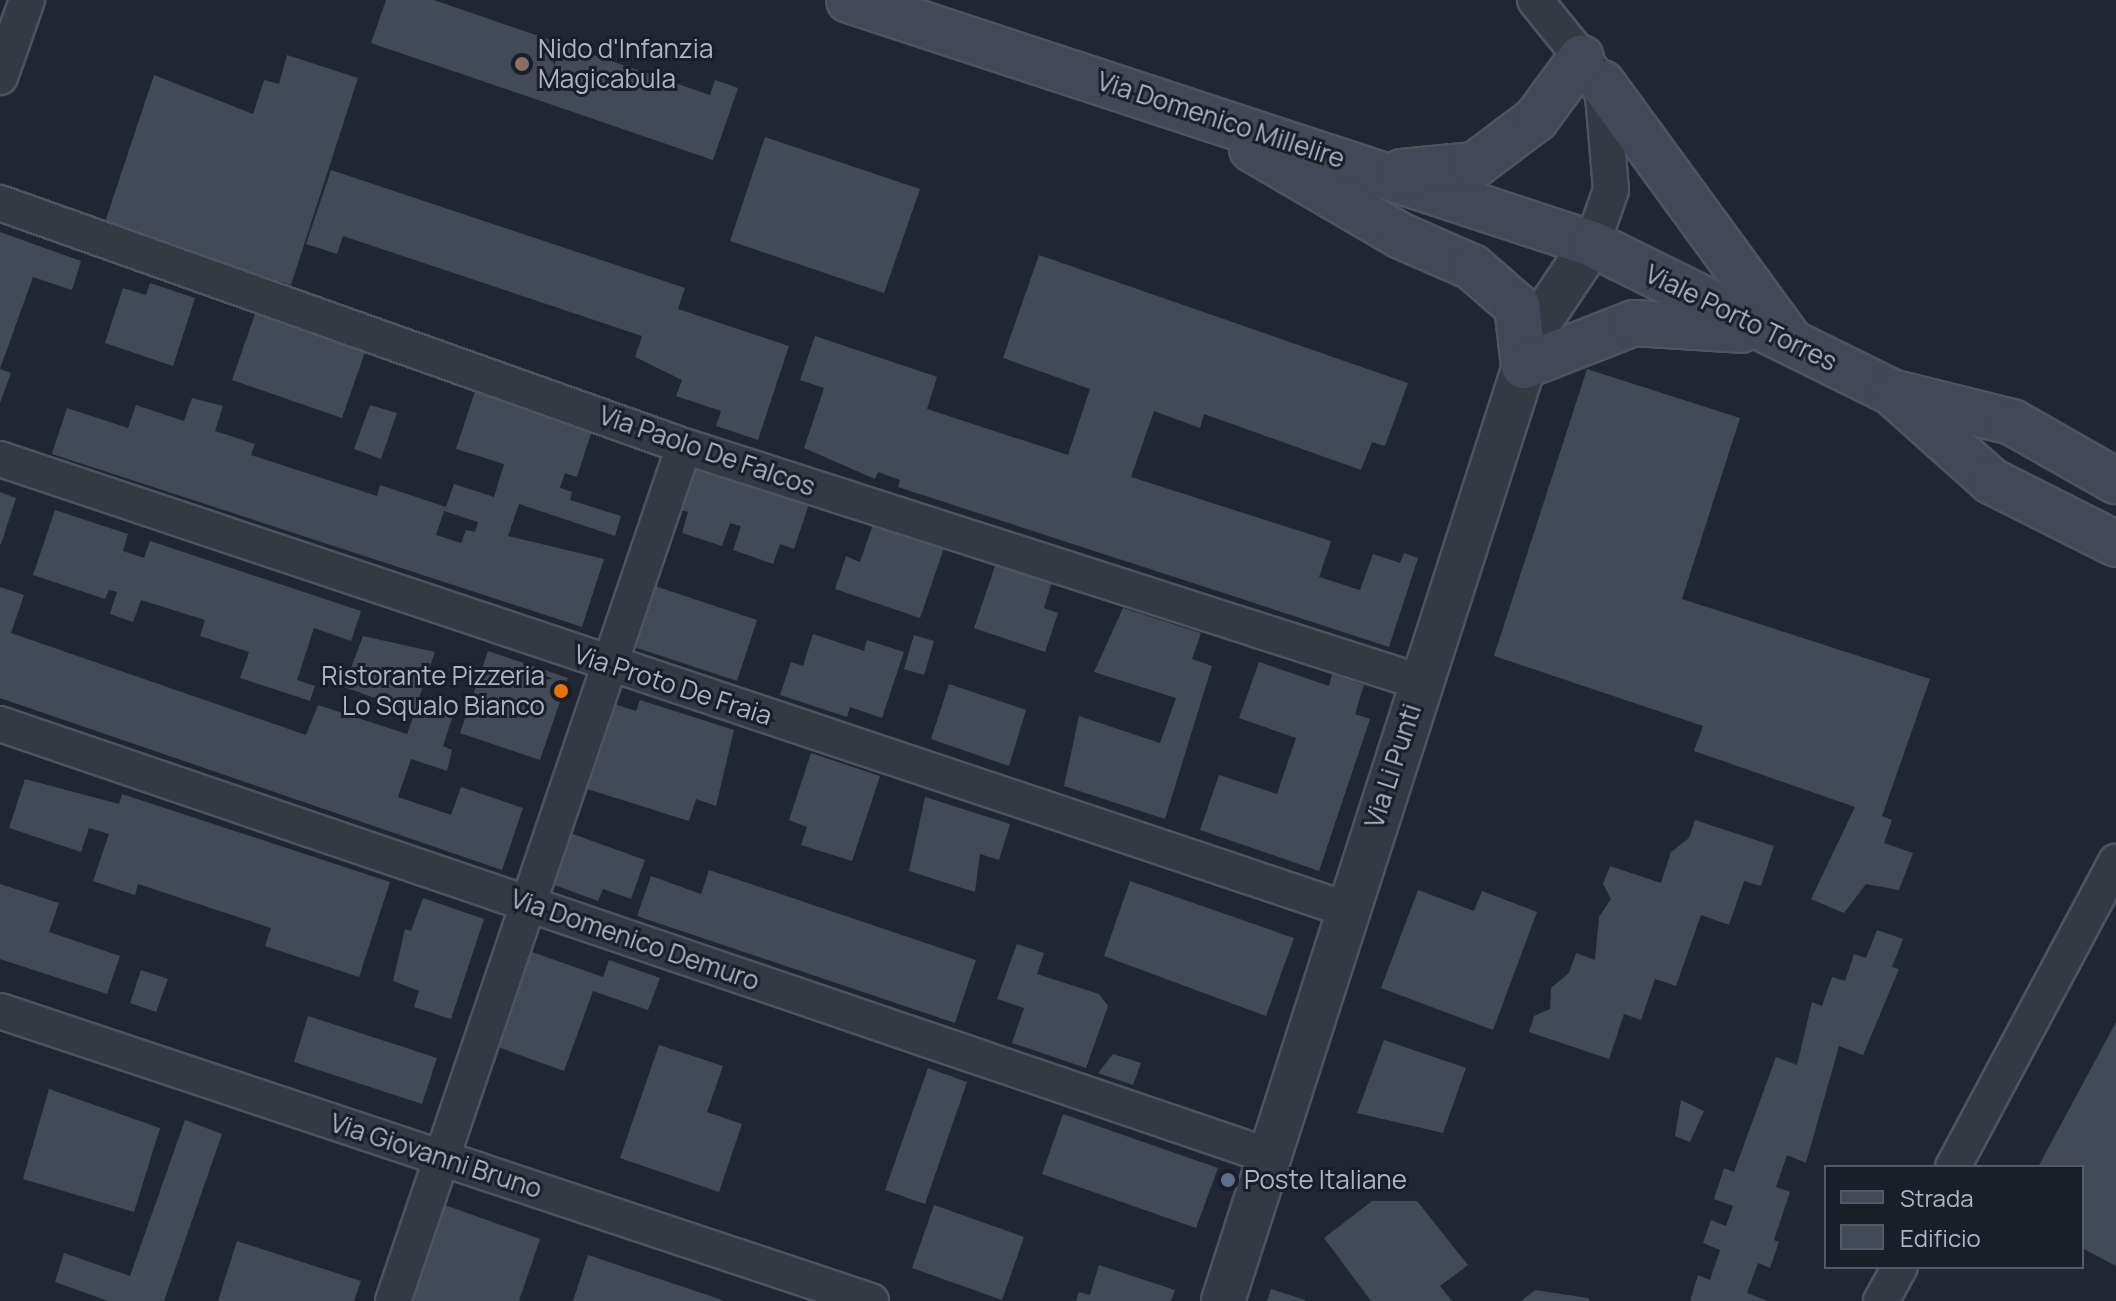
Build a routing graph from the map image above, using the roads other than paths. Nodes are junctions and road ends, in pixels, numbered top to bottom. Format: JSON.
{"nodes":[{"id":1,"x":27,"y":0,"type":"edge"},
{"id":2,"x":849,"y":0,"type":"edge"},
{"id":3,"x":1535,"y":0,"type":"edge"},
{"id":4,"x":1592,"y":71,"type":"junction"},
{"id":5,"x":0,"y":77,"type":"edge"},
{"id":6,"x":1179,"y":107,"type":"junction"},
{"id":7,"x":1388,"y":173,"type":"junction"},
{"id":8,"x":0,"y":203,"type":"edge"},
{"id":9,"x":1592,"y":244,"type":"junction"},
{"id":10,"x":1781,"y":338,"type":"junction"},
{"id":11,"x":1524,"y":366,"type":"junction"},
{"id":12,"x":1891,"y":392,"type":"junction"},
{"id":13,"x":684,"y":446,"type":"junction"},
{"id":14,"x":0,"y":459,"type":"edge"},
{"id":15,"x":2116,"y":481,"type":"edge"},
{"id":16,"x":2116,"y":544,"type":"edge"},
{"id":17,"x":610,"y":664,"type":"junction"},
{"id":18,"x":1420,"y":682,"type":"junction"},
{"id":19,"x":0,"y":724,"type":"edge"},
{"id":20,"x":2116,"y":862,"type":"edge"},
{"id":21,"x":528,"y":904,"type":"junction"},
{"id":22,"x":1346,"y":909,"type":"junction"},
{"id":23,"x":0,"y":1011,"type":"edge"},
{"id":24,"x":1269,"y":1156,"type":"junction"},
{"id":25,"x":441,"y":1158,"type":"junction"},
{"id":26,"x":1954,"y":1165,"type":"edge"},
{"id":27,"x":1899,"y":1269,"type":"edge"},
{"id":28,"x":393,"y":1301,"type":"edge"},
{"id":29,"x":871,"y":1301,"type":"edge"},
{"id":30,"x":1223,"y":1301,"type":"edge"},
{"id":31,"x":1881,"y":1301,"type":"edge"}],
"edges":[{"from":1,"to":5,"type":"street"},
{"from":2,"to":6,"type":"main road","name":"Via Domenico Millelire"},
{"from":3,"to":4,"type":"street"},
{"from":4,"to":7,"type":"main road"},
{"from":4,"to":9,"type":"street"},
{"from":4,"to":10,"type":"main road"},
{"from":6,"to":7,"type":"main road","name":"Via Domenico Millelire"},
{"from":6,"to":11,"type":"main road"},
{"from":7,"to":9,"type":"main road","name":"Via Domenico Millelire"},
{"from":8,"to":13,"type":"street","name":"Via Paolo De Falcos"},
{"from":9,"to":10,"type":"main road","name":"Viale Porto Torres"},
{"from":9,"to":11,"type":"street","name":"Via Li Punti"},
{"from":10,"to":11,"type":"main road"},
{"from":10,"to":12,"type":"main road","name":"Viale Porto Torres"},
{"from":11,"to":18,"type":"street","name":"Via Li Punti"},
{"from":12,"to":15,"type":"main road"},
{"from":12,"to":16,"type":"main road"},
{"from":13,"to":17,"type":"street"},
{"from":13,"to":18,"type":"street","name":"Via Paolo De Falcos"},
{"from":14,"to":17,"type":"street","name":"Via Proto De Fraia"},
{"from":17,"to":21,"type":"street"},
{"from":17,"to":22,"type":"street","name":"Via Proto De Fraia"},
{"from":18,"to":22,"type":"street","name":"Via Li Punti"},
{"from":19,"to":21,"type":"street","name":"Via Domenico Demuro"},
{"from":20,"to":26,"type":"street"},
{"from":21,"to":24,"type":"street","name":"Via Domenico Demuro"},
{"from":21,"to":25,"type":"street"},
{"from":22,"to":24,"type":"street","name":"Via Li Punti"},
{"from":23,"to":25,"type":"street","name":"Via Giovanni Bruno"},
{"from":24,"to":30,"type":"street","name":"Via Li Punti"},
{"from":25,"to":28,"type":"street"},
{"from":25,"to":29,"type":"street","name":"Via Giovanni Bruno"},
{"from":27,"to":31,"type":"street"}]}
